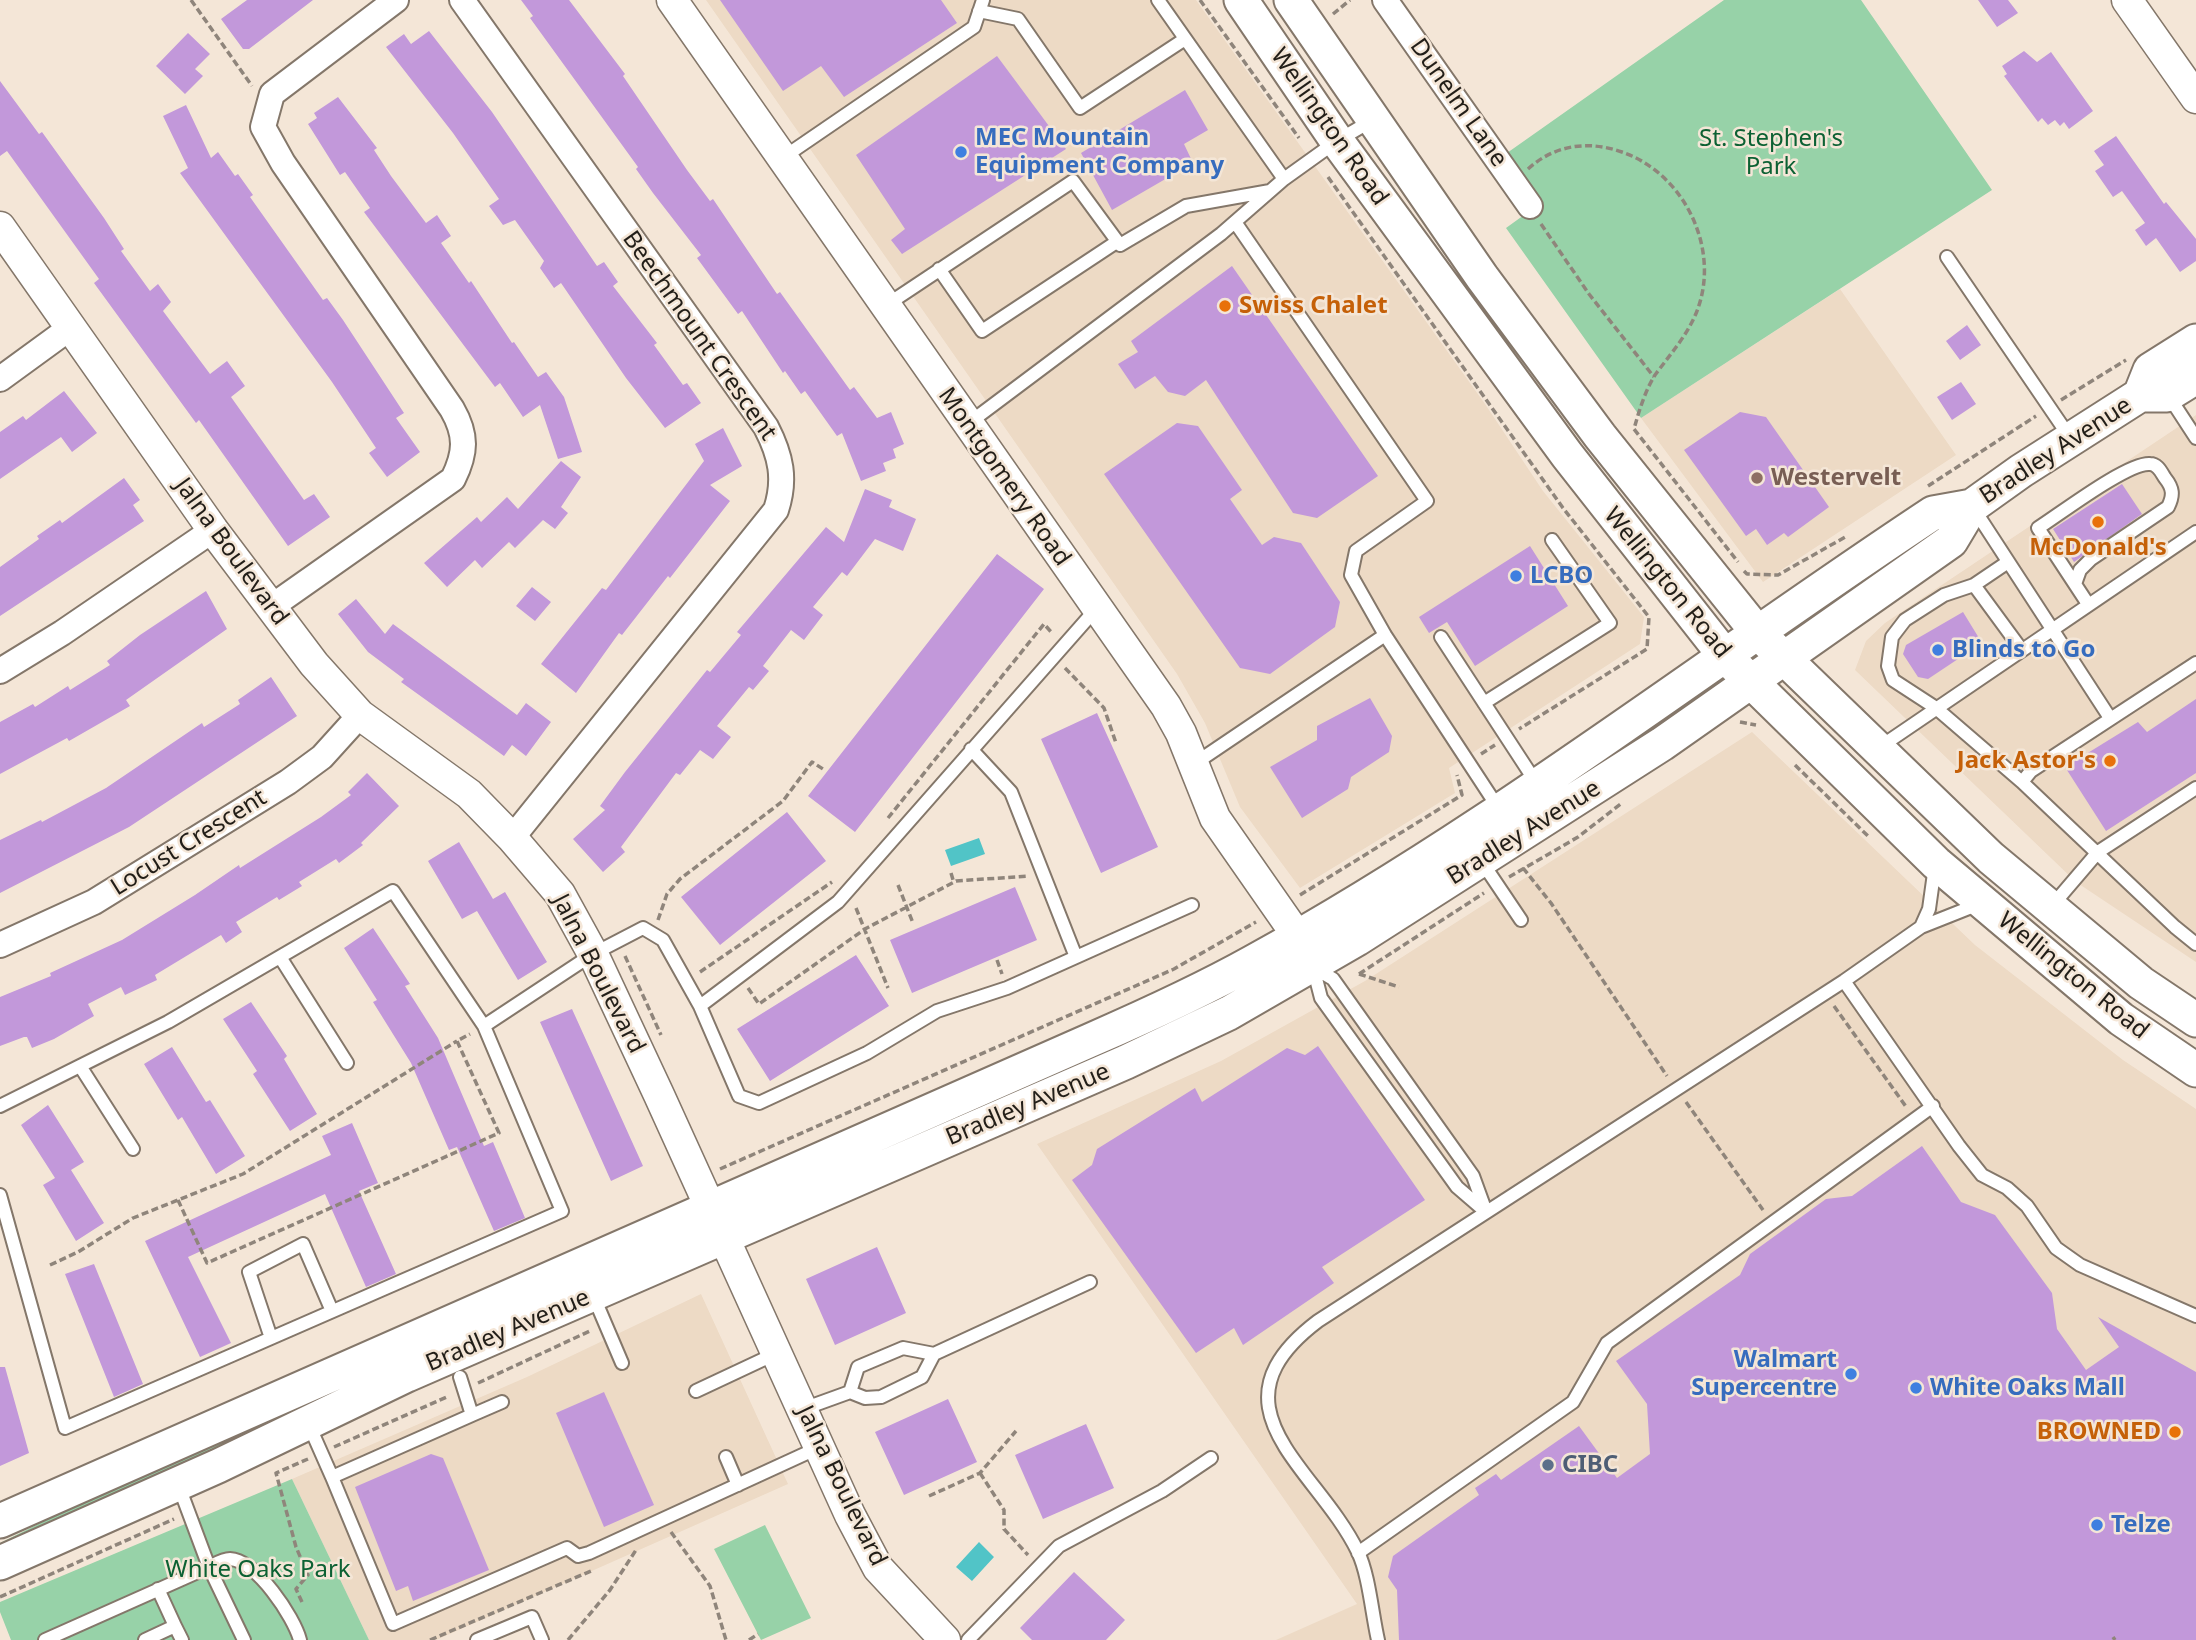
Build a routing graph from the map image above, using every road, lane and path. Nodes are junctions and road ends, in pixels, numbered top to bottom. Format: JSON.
{"nodes":[{"id":1,"x":191,"y":0,"type":"edge"},
{"id":2,"x":396,"y":0,"type":"edge"},
{"id":3,"x":462,"y":0,"type":"edge"},
{"id":4,"x":672,"y":0,"type":"edge"},
{"id":5,"x":1158,"y":0,"type":"edge"},
{"id":6,"x":1200,"y":0,"type":"edge"},
{"id":7,"x":1241,"y":0,"type":"edge"},
{"id":8,"x":1291,"y":0,"type":"edge"},
{"id":9,"x":1350,"y":0,"type":"edge"},
{"id":10,"x":1385,"y":0,"type":"edge"},
{"id":11,"x":2127,"y":0,"type":"edge"},
{"id":12,"x":981,"y":6,"type":"edge"},
{"id":13,"x":1328,"y":19,"type":"dead end"},
{"id":14,"x":1185,"y":39,"type":"junction"},
{"id":15,"x":252,"y":86,"type":"dead end"},
{"id":16,"x":2196,"y":98,"type":"edge"},
{"id":17,"x":1371,"y":121,"type":"junction"},
{"id":18,"x":1299,"y":138,"type":"dead end"},
{"id":19,"x":1337,"y":141,"type":"junction"},
{"id":20,"x":781,"y":159,"type":"junction"},
{"id":21,"x":1325,"y":173,"type":"dead end"},
{"id":22,"x":1284,"y":179,"type":"junction"},
{"id":23,"x":1513,"y":182,"type":"junction"},
{"id":24,"x":1270,"y":191,"type":"junction"},
{"id":25,"x":1530,"y":206,"type":"joint"},
{"id":26,"x":1235,"y":222,"type":"junction"},
{"id":27,"x":0,"y":228,"type":"edge"},
{"id":28,"x":1115,"y":243,"type":"junction"},
{"id":29,"x":1947,"y":257,"type":"dead end"},
{"id":30,"x":939,"y":269,"type":"junction"},
{"id":31,"x":885,"y":306,"type":"junction"},
{"id":32,"x":70,"y":328,"type":"junction"},
{"id":33,"x":2196,"y":341,"type":"edge"},
{"id":34,"x":2129,"y":358,"type":"dead end"},
{"id":35,"x":1654,"y":377,"type":"junction"},
{"id":36,"x":2196,"y":377,"type":"edge"},
{"id":37,"x":0,"y":379,"type":"edge"},
{"id":38,"x":2056,"y":392,"type":"dead end"},
{"id":39,"x":2154,"y":395,"type":"junction"},
{"id":40,"x":2056,"y":404,"type":"junction"},
{"id":41,"x":967,"y":424,"type":"junction"},
{"id":42,"x":2196,"y":438,"type":"edge"},
{"id":43,"x":2072,"y":439,"type":"junction"},
{"id":44,"x":1927,"y":486,"type":"dead end"},
{"id":45,"x":1972,"y":506,"type":"junction"},
{"id":46,"x":213,"y":530,"type":"junction"},
{"id":47,"x":1853,"y":533,"type":"dead end"},
{"id":48,"x":2196,"y":533,"type":"edge"},
{"id":49,"x":1552,"y":540,"type":"dead end"},
{"id":50,"x":2008,"y":562,"type":"junction"},
{"id":51,"x":2075,"y":584,"type":"junction"},
{"id":52,"x":1974,"y":585,"type":"junction"},
{"id":53,"x":2088,"y":604,"type":"junction"},
{"id":54,"x":271,"y":607,"type":"junction"},
{"id":55,"x":1097,"y":608,"type":"junction"},
{"id":56,"x":2052,"y":628,"type":"junction"},
{"id":57,"x":1757,"y":632,"type":"junction"},
{"id":58,"x":1385,"y":635,"type":"junction"},
{"id":59,"x":1441,"y":637,"type":"dead end"},
{"id":60,"x":1063,"y":646,"type":"junction"},
{"id":61,"x":2021,"y":649,"type":"junction"},
{"id":62,"x":1725,"y":656,"type":"junction"},
{"id":63,"x":1054,"y":657,"type":"junction"},
{"id":64,"x":1782,"y":658,"type":"junction"},
{"id":65,"x":2196,"y":663,"type":"edge"},
{"id":66,"x":0,"y":671,"type":"edge"},
{"id":67,"x":1749,"y":682,"type":"junction"},
{"id":68,"x":1484,"y":703,"type":"junction"},
{"id":69,"x":1936,"y":708,"type":"junction"},
{"id":70,"x":360,"y":715,"type":"junction"},
{"id":71,"x":2110,"y":718,"type":"junction"},
{"id":72,"x":1731,"y":723,"type":"dead end"},
{"id":73,"x":1763,"y":730,"type":"dead end"},
{"id":74,"x":1506,"y":738,"type":"junction"},
{"id":75,"x":1116,"y":743,"type":"dead end"},
{"id":76,"x":971,"y":749,"type":"junction"},
{"id":77,"x":1877,"y":749,"type":"junction"},
{"id":78,"x":1788,"y":756,"type":"dead end"},
{"id":79,"x":1468,"y":762,"type":"junction"},
{"id":80,"x":1193,"y":765,"type":"junction"},
{"id":81,"x":823,"y":769,"type":"dead end"},
{"id":82,"x":2022,"y":782,"type":"junction"},
{"id":83,"x":1537,"y":785,"type":"junction"},
{"id":84,"x":2196,"y":788,"type":"edge"},
{"id":85,"x":1626,"y":800,"type":"dead end"},
{"id":86,"x":1499,"y":809,"type":"junction"},
{"id":87,"x":884,"y":823,"type":"dead end"},
{"id":88,"x":512,"y":838,"type":"junction"},
{"id":89,"x":1871,"y":839,"type":"dead end"},
{"id":90,"x":2098,"y":852,"type":"junction"},
{"id":91,"x":1936,"y":863,"type":"junction"},
{"id":92,"x":1523,"y":868,"type":"junction"},
{"id":93,"x":1488,"y":872,"type":"junction"},
{"id":94,"x":951,"y":873,"type":"dead end"},
{"id":95,"x":1045,"y":874,"type":"junction"},
{"id":96,"x":841,"y":876,"type":"dead end"},
{"id":97,"x":954,"y":883,"type":"junction"},
{"id":98,"x":898,"y":885,"type":"dead end"},
{"id":99,"x":1290,"y":897,"type":"junction"},
{"id":100,"x":1983,"y":903,"type":"junction"},
{"id":101,"x":1192,"y":905,"type":"dead end"},
{"id":102,"x":907,"y":907,"type":"junction"},
{"id":103,"x":2050,"y":907,"type":"junction"},
{"id":104,"x":856,"y":908,"type":"dead end"},
{"id":105,"x":1521,"y":920,"type":"dead end"},
{"id":106,"x":913,"y":923,"type":"dead end"},
{"id":107,"x":1921,"y":927,"type":"junction"},
{"id":108,"x":865,"y":929,"type":"junction"},
{"id":109,"x":654,"y":932,"type":"junction"},
{"id":110,"x":1298,"y":937,"type":"junction"},
{"id":111,"x":2196,"y":944,"type":"edge"},
{"id":112,"x":0,"y":945,"type":"edge"},
{"id":113,"x":593,"y":954,"type":"junction"},
{"id":114,"x":625,"y":956,"type":"dead end"},
{"id":115,"x":280,"y":957,"type":"junction"},
{"id":116,"x":1076,"y":957,"type":"junction"},
{"id":117,"x":1313,"y":967,"type":"junction"},
{"id":118,"x":739,"y":976,"type":"junction"},
{"id":119,"x":687,"y":981,"type":"junction"},
{"id":120,"x":1844,"y":981,"type":"junction"},
{"id":121,"x":1399,"y":987,"type":"dead end"},
{"id":122,"x":888,"y":988,"type":"dead end"},
{"id":123,"x":1824,"y":993,"type":"junction"},
{"id":124,"x":700,"y":1006,"type":"junction"},
{"id":125,"x":2193,"y":1012,"type":"edge"},
{"id":126,"x":484,"y":1026,"type":"junction"},
{"id":127,"x":662,"y":1037,"type":"dead end"},
{"id":128,"x":457,"y":1041,"type":"dead end"},
{"id":129,"x":347,"y":1063,"type":"dead end"},
{"id":130,"x":80,"y":1066,"type":"junction"},
{"id":131,"x":2196,"y":1070,"type":"edge"},
{"id":132,"x":1676,"y":1089,"type":"junction"},
{"id":133,"x":0,"y":1105,"type":"edge"},
{"id":134,"x":1933,"y":1107,"type":"junction"},
{"id":135,"x":1914,"y":1120,"type":"junction"},
{"id":136,"x":499,"y":1133,"type":"dead end"},
{"id":137,"x":133,"y":1149,"type":"dead end"},
{"id":138,"x":714,"y":1157,"type":"dead end"},
{"id":139,"x":0,"y":1195,"type":"edge"},
{"id":140,"x":178,"y":1200,"type":"junction"},
{"id":141,"x":711,"y":1207,"type":"junction"},
{"id":142,"x":1486,"y":1212,"type":"junction"},
{"id":143,"x":1772,"y":1223,"type":"junction"},
{"id":144,"x":725,"y":1237,"type":"junction"},
{"id":145,"x":50,"y":1265,"type":"dead end"},
{"id":146,"x":1090,"y":1282,"type":"dead end"},
{"id":147,"x":599,"y":1309,"type":"junction"},
{"id":148,"x":332,"y":1311,"type":"junction"},
{"id":149,"x":2196,"y":1316,"type":"edge"},
{"id":150,"x":271,"y":1338,"type":"junction"},
{"id":151,"x":778,"y":1352,"type":"junction"},
{"id":152,"x":934,"y":1354,"type":"junction"},
{"id":153,"x":622,"y":1363,"type":"dead end"},
{"id":154,"x":462,"y":1384,"type":"junction"},
{"id":155,"x":696,"y":1391,"type":"dead end"},
{"id":156,"x":850,"y":1392,"type":"junction"},
{"id":157,"x":502,"y":1402,"type":"dead end"},
{"id":158,"x":803,"y":1409,"type":"junction"},
{"id":159,"x":472,"y":1415,"type":"junction"},
{"id":160,"x":307,"y":1422,"type":"junction"},
{"id":161,"x":1016,"y":1431,"type":"dead end"},
{"id":162,"x":820,"y":1447,"type":"junction"},
{"id":163,"x":322,"y":1452,"type":"junction"},
{"id":164,"x":726,"y":1457,"type":"dead end"},
{"id":165,"x":1211,"y":1458,"type":"dead end"},
{"id":166,"x":980,"y":1473,"type":"junction"},
{"id":167,"x":332,"y":1477,"type":"junction"},
{"id":168,"x":738,"y":1485,"type":"junction"},
{"id":169,"x":929,"y":1496,"type":"dead end"},
{"id":170,"x":183,"y":1498,"type":"junction"},
{"id":171,"x":0,"y":1521,"type":"edge"},
{"id":172,"x":660,"y":1538,"type":"dead end"},
{"id":173,"x":1359,"y":1553,"type":"junction"},
{"id":174,"x":624,"y":1555,"type":"dead end"},
{"id":175,"x":1028,"y":1555,"type":"dead end"},
{"id":176,"x":0,"y":1563,"type":"edge"},
{"id":177,"x":209,"y":1566,"type":"junction"},
{"id":178,"x":600,"y":1567,"type":"dead end"},
{"id":179,"x":158,"y":1589,"type":"junction"},
{"id":180,"x":0,"y":1597,"type":"edge"},
{"id":181,"x":307,"y":1615,"type":"dead end"},
{"id":182,"x":175,"y":1626,"type":"junction"},
{"id":183,"x":758,"y":1634,"type":"dead end"},
{"id":184,"x":45,"y":1640,"type":"edge"},
{"id":185,"x":145,"y":1640,"type":"edge"},
{"id":186,"x":182,"y":1640,"type":"edge"},
{"id":187,"x":244,"y":1640,"type":"edge"},
{"id":188,"x":300,"y":1640,"type":"edge"},
{"id":189,"x":429,"y":1640,"type":"edge"},
{"id":190,"x":477,"y":1640,"type":"edge"},
{"id":191,"x":542,"y":1640,"type":"edge"},
{"id":192,"x":568,"y":1640,"type":"edge"},
{"id":193,"x":726,"y":1640,"type":"edge"},
{"id":194,"x":749,"y":1640,"type":"edge"},
{"id":195,"x":945,"y":1640,"type":"edge"},
{"id":196,"x":968,"y":1640,"type":"edge"},
{"id":197,"x":1378,"y":1640,"type":"edge"}],
"edges":[{"from":1,"to":15,"type":"path"},
{"from":2,"to":54,"type":"street"},
{"from":3,"to":88,"type":"street","name":"Beechmount Crescent"},
{"from":4,"to":20,"type":"street","name":"Montgomery Road"},
{"from":5,"to":14,"type":"lane"},
{"from":6,"to":18,"type":"path"},
{"from":7,"to":19,"type":"main road","name":"Wellington Road"},
{"from":8,"to":17,"type":"main road","name":"Wellington Road"},
{"from":9,"to":13,"type":"path"},
{"from":10,"to":23,"type":"street","name":"Dunelm Lane"},
{"from":11,"to":16,"type":"street"},
{"from":12,"to":14,"type":"lane"},
{"from":12,"to":20,"type":"lane"},
{"from":14,"to":22,"type":"lane"},
{"from":17,"to":19,"type":"lane"},
{"from":17,"to":57,"type":"main road","name":"Wellington Road"},
{"from":19,"to":22,"type":"lane"},
{"from":19,"to":62,"type":"main road","name":"Wellington Road"},
{"from":20,"to":31,"type":"street","name":"Montgomery Road"},
{"from":21,"to":74,"type":"path"},
{"from":22,"to":24,"type":"lane"},
{"from":23,"to":25,"type":"street","name":"Dunelm Lane"},
{"from":23,"to":35,"type":"path"},
{"from":24,"to":26,"type":"lane"},
{"from":24,"to":28,"type":"lane"},
{"from":25,"to":35,"type":"path"},
{"from":26,"to":41,"type":"lane"},
{"from":26,"to":58,"type":"lane"},
{"from":27,"to":32,"type":"street","name":"Jalna Boulevard"},
{"from":28,"to":30,"type":"lane"},
{"from":28,"to":30,"type":"lane"},
{"from":29,"to":40,"type":"lane"},
{"from":30,"to":31,"type":"lane"},
{"from":31,"to":41,"type":"street","name":"Montgomery Road"},
{"from":32,"to":37,"type":"street"},
{"from":32,"to":46,"type":"street","name":"Jalna Boulevard"},
{"from":33,"to":39,"type":"main road","name":"Bradley Avenue"},
{"from":34,"to":40,"type":"path"},
{"from":35,"to":47,"type":"path"},
{"from":36,"to":39,"type":"main road","name":"Bradley Avenue"},
{"from":38,"to":40,"type":"path"},
{"from":39,"to":42,"type":"lane"},
{"from":39,"to":43,"type":"main road","name":"Bradley Avenue"},
{"from":40,"to":43,"type":"lane"},
{"from":40,"to":44,"type":"path"},
{"from":41,"to":55,"type":"street","name":"Montgomery Road"},
{"from":43,"to":45,"type":"main road","name":"Bradley Avenue"},
{"from":45,"to":50,"type":"lane"},
{"from":45,"to":57,"type":"main road","name":"Bradley Avenue"},
{"from":45,"to":64,"type":"main road","name":"Bradley Avenue"},
{"from":46,"to":54,"type":"street","name":"Jalna Boulevard"},
{"from":46,"to":66,"type":"street"},
{"from":48,"to":53,"type":"lane"},
{"from":49,"to":68,"type":"lane"},
{"from":50,"to":52,"type":"lane"},
{"from":50,"to":56,"type":"lane"},
{"from":51,"to":51,"type":"lane"},
{"from":51,"to":53,"type":"lane"},
{"from":52,"to":61,"type":"lane"},
{"from":52,"to":69,"type":"lane"},
{"from":53,"to":56,"type":"lane"},
{"from":54,"to":70,"type":"street","name":"Jalna Boulevard"},
{"from":55,"to":60,"type":"lane"},
{"from":55,"to":80,"type":"street","name":"Montgomery Road"},
{"from":56,"to":61,"type":"lane"},
{"from":56,"to":71,"type":"lane"},
{"from":57,"to":62,"type":"main road","name":"Bradley Avenue"},
{"from":57,"to":64,"type":"main road","name":"Wellington Road"},
{"from":58,"to":79,"type":"lane"},
{"from":58,"to":80,"type":"lane"},
{"from":59,"to":68,"type":"lane"},
{"from":60,"to":63,"type":"lane"},
{"from":60,"to":87,"type":"path"},
{"from":61,"to":69,"type":"lane"},
{"from":62,"to":67,"type":"main road","name":"Wellington Road"},
{"from":62,"to":83,"type":"main road","name":"Bradley Avenue"},
{"from":63,"to":75,"type":"path"},
{"from":63,"to":76,"type":"lane"},
{"from":64,"to":67,"type":"main road","name":"Bradley Avenue"},
{"from":64,"to":77,"type":"main road","name":"Wellington Road"},
{"from":65,"to":71,"type":"lane"},
{"from":67,"to":91,"type":"main road","name":"Wellington Road"},
{"from":67,"to":93,"type":"main road","name":"Bradley Avenue"},
{"from":68,"to":74,"type":"lane"},
{"from":69,"to":77,"type":"lane"},
{"from":69,"to":82,"type":"lane"},
{"from":70,"to":88,"type":"street","name":"Jalna Boulevard"},
{"from":70,"to":112,"type":"street","name":"Locust Crescent"},
{"from":71,"to":82,"type":"lane"},
{"from":72,"to":73,"type":"path"},
{"from":74,"to":79,"type":"path"},
{"from":74,"to":83,"type":"lane"},
{"from":76,"to":95,"type":"lane"},
{"from":76,"to":118,"type":"lane"},
{"from":77,"to":103,"type":"main road","name":"Wellington Road"},
{"from":78,"to":89,"type":"path"},
{"from":79,"to":86,"type":"lane"},
{"from":79,"to":99,"type":"path"},
{"from":80,"to":99,"type":"street","name":"Montgomery Road"},
{"from":81,"to":109,"type":"path"},
{"from":82,"to":90,"type":"lane"},
{"from":83,"to":86,"type":"main road","name":"Bradley Avenue"},
{"from":84,"to":90,"type":"lane"},
{"from":85,"to":92,"type":"path"},
{"from":86,"to":110,"type":"main road","name":"Bradley Avenue"},
{"from":88,"to":113,"type":"street","name":"Jalna Boulevard"},
{"from":90,"to":103,"type":"lane"},
{"from":90,"to":111,"type":"lane"},
{"from":91,"to":100,"type":"main road","name":"Wellington Road"},
{"from":91,"to":107,"type":"lane"},
{"from":92,"to":93,"type":"path"},
{"from":92,"to":132,"type":"path"},
{"from":93,"to":105,"type":"lane"},
{"from":93,"to":117,"type":"main road","name":"Bradley Avenue"},
{"from":93,"to":121,"type":"path"},
{"from":94,"to":97,"type":"path"},
{"from":95,"to":97,"type":"path"},
{"from":95,"to":116,"type":"lane"},
{"from":96,"to":119,"type":"path"},
{"from":97,"to":102,"type":"path"},
{"from":98,"to":102,"type":"path"},
{"from":99,"to":110,"type":"street","name":"Montgomery Road"},
{"from":99,"to":138,"type":"path"},
{"from":100,"to":107,"type":"lane"},
{"from":100,"to":131,"type":"main road","name":"Wellington Road"},
{"from":101,"to":116,"type":"lane"},
{"from":102,"to":106,"type":"path"},
{"from":102,"to":108,"type":"path"},
{"from":103,"to":125,"type":"main road","name":"Wellington Road"},
{"from":104,"to":108,"type":"path"},
{"from":107,"to":120,"type":"lane"},
{"from":108,"to":118,"type":"path"},
{"from":108,"to":122,"type":"path"},
{"from":109,"to":113,"type":"lane"},
{"from":109,"to":119,"type":"lane"},
{"from":110,"to":117,"type":"street","name":"Montgomery Road"},
{"from":110,"to":141,"type":"main road","name":"Bradley Avenue"},
{"from":113,"to":126,"type":"lane"},
{"from":113,"to":141,"type":"street","name":"Jalna Boulevard"},
{"from":114,"to":127,"type":"path"},
{"from":115,"to":126,"type":"lane"},
{"from":115,"to":129,"type":"lane"},
{"from":115,"to":130,"type":"lane"},
{"from":116,"to":124,"type":"lane"},
{"from":117,"to":142,"type":"lane"},
{"from":117,"to":142,"type":"lane"},
{"from":117,"to":144,"type":"main road","name":"Bradley Avenue"},
{"from":118,"to":124,"type":"lane"},
{"from":119,"to":124,"type":"lane"},
{"from":120,"to":123,"type":"lane"},
{"from":120,"to":134,"type":"lane"},
{"from":123,"to":132,"type":"lane"},
{"from":123,"to":135,"type":"path"},
{"from":126,"to":148,"type":"lane"},
{"from":128,"to":140,"type":"path"},
{"from":130,"to":133,"type":"lane"},
{"from":130,"to":137,"type":"lane"},
{"from":132,"to":142,"type":"lane"},
{"from":132,"to":143,"type":"path"},
{"from":134,"to":135,"type":"lane"},
{"from":134,"to":149,"type":"lane"},
{"from":135,"to":143,"type":"lane"},
{"from":136,"to":140,"type":"path"},
{"from":139,"to":150,"type":"lane"},
{"from":140,"to":145,"type":"path"},
{"from":141,"to":144,"type":"street","name":"Jalna Boulevard"},
{"from":141,"to":171,"type":"main road","name":"Bradley Avenue"},
{"from":142,"to":173,"type":"lane"},
{"from":143,"to":173,"type":"lane"},
{"from":144,"to":147,"type":"main road","name":"Bradley Avenue"},
{"from":144,"to":151,"type":"street","name":"Jalna Boulevard"},
{"from":146,"to":152,"type":"lane"},
{"from":147,"to":153,"type":"lane"},
{"from":147,"to":154,"type":"path"},
{"from":147,"to":160,"type":"main road","name":"Bradley Avenue"},
{"from":148,"to":150,"type":"lane"},
{"from":148,"to":150,"type":"lane"},
{"from":151,"to":155,"type":"lane"},
{"from":151,"to":158,"type":"street","name":"Jalna Boulevard"},
{"from":152,"to":156,"type":"lane"},
{"from":152,"to":156,"type":"lane"},
{"from":154,"to":159,"type":"lane"},
{"from":154,"to":163,"type":"path"},
{"from":156,"to":158,"type":"lane"},
{"from":157,"to":159,"type":"lane"},
{"from":158,"to":162,"type":"street","name":"Jalna Boulevard"},
{"from":159,"to":167,"type":"lane"},
{"from":160,"to":163,"type":"lane"},
{"from":160,"to":170,"type":"main road","name":"Bradley Avenue"},
{"from":161,"to":166,"type":"path"},
{"from":162,"to":168,"type":"lane"},
{"from":162,"to":195,"type":"street","name":"Jalna Boulevard"},
{"from":163,"to":167,"type":"lane"},
{"from":163,"to":181,"type":"path"},
{"from":164,"to":168,"type":"lane"},
{"from":165,"to":196,"type":"lane"},
{"from":166,"to":169,"type":"path"},
{"from":166,"to":175,"type":"path"},
{"from":167,"to":168,"type":"lane"},
{"from":170,"to":176,"type":"main road","name":"Bradley Avenue"},
{"from":170,"to":177,"type":"lane"},
{"from":170,"to":180,"type":"path"},
{"from":172,"to":193,"type":"path"},
{"from":173,"to":197,"type":"lane"},
{"from":174,"to":192,"type":"path"},
{"from":177,"to":179,"type":"lane"},
{"from":177,"to":187,"type":"lane"},
{"from":177,"to":188,"type":"lane"},
{"from":178,"to":189,"type":"path"},
{"from":179,"to":182,"type":"lane"},
{"from":179,"to":184,"type":"lane"},
{"from":182,"to":185,"type":"lane"},
{"from":182,"to":186,"type":"lane"},
{"from":183,"to":194,"type":"path"},
{"from":190,"to":191,"type":"lane"}]}
